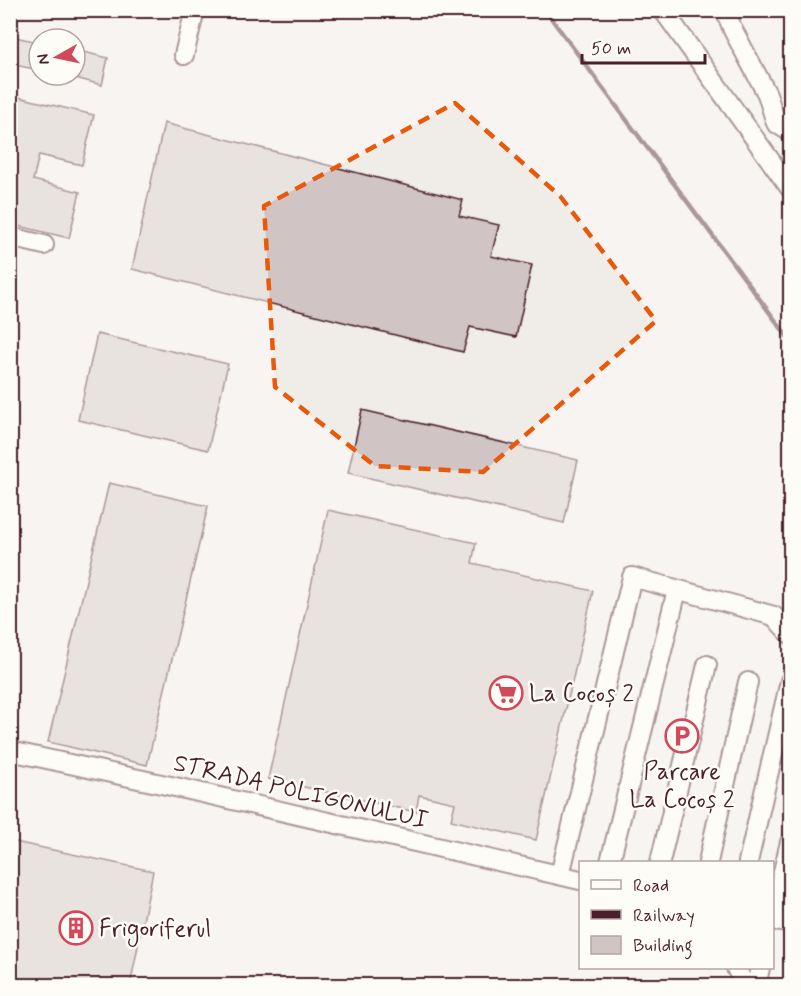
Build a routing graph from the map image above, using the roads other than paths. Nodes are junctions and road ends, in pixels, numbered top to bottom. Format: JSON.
{"nodes":[{"id":1,"x":195,"y":10,"type":"edge"},
{"id":2,"x":663,"y":10,"type":"edge"},
{"id":3,"x":725,"y":10,"type":"edge"},
{"id":4,"x":184,"y":55,"type":"dead end"},
{"id":5,"x":790,"y":132,"type":"edge"},
{"id":6,"x":790,"y":188,"type":"edge"},
{"id":7,"x":10,"y":237,"type":"edge"},
{"id":8,"x":44,"y":245,"type":"dead end"},
{"id":9,"x":677,"y":590,"type":"junction"},
{"id":10,"x":790,"y":634,"type":"edge"},
{"id":11,"x":707,"y":665,"type":"dead end"},
{"id":12,"x":790,"y":681,"type":"edge"},
{"id":13,"x":748,"y":682,"type":"dead end"},
{"id":14,"x":10,"y":751,"type":"edge"},
{"id":15,"x":790,"y":842,"type":"edge"},
{"id":16,"x":610,"y":861,"type":"edge"},
{"id":17,"x":660,"y":861,"type":"edge"},
{"id":18,"x":708,"y":861,"type":"edge"},
{"id":19,"x":748,"y":861,"type":"edge"},
{"id":20,"x":560,"y":875,"type":"junction"},
{"id":21,"x":579,"y":880,"type":"edge"},
{"id":22,"x":774,"y":910,"type":"edge"},
{"id":23,"x":774,"y":920,"type":"edge"},
{"id":24,"x":790,"y":924,"type":"edge"},
{"id":25,"x":736,"y":969,"type":"edge"},
{"id":26,"x":760,"y":969,"type":"edge"},
{"id":27,"x":745,"y":986,"type":"edge"},
{"id":28,"x":756,"y":986,"type":"edge"}],
"edges":[{"from":1,"to":4,"type":"street"},
{"from":2,"to":6,"type":"street"},
{"from":3,"to":5,"type":"street"},
{"from":7,"to":8,"type":"street"},
{"from":9,"to":10,"type":"street"},
{"from":9,"to":16,"type":"street"},
{"from":9,"to":20,"type":"street"},
{"from":11,"to":17,"type":"street"},
{"from":12,"to":19,"type":"street"},
{"from":13,"to":18,"type":"street"},
{"from":14,"to":20,"type":"street","name":"STRADA POLIGONULUI"},
{"from":15,"to":22,"type":"street"},
{"from":20,"to":21,"type":"street","name":"STRADA POLIGONULUI"},
{"from":23,"to":24,"type":"street"},
{"from":25,"to":27,"type":"street"},
{"from":26,"to":28,"type":"street"}]}
